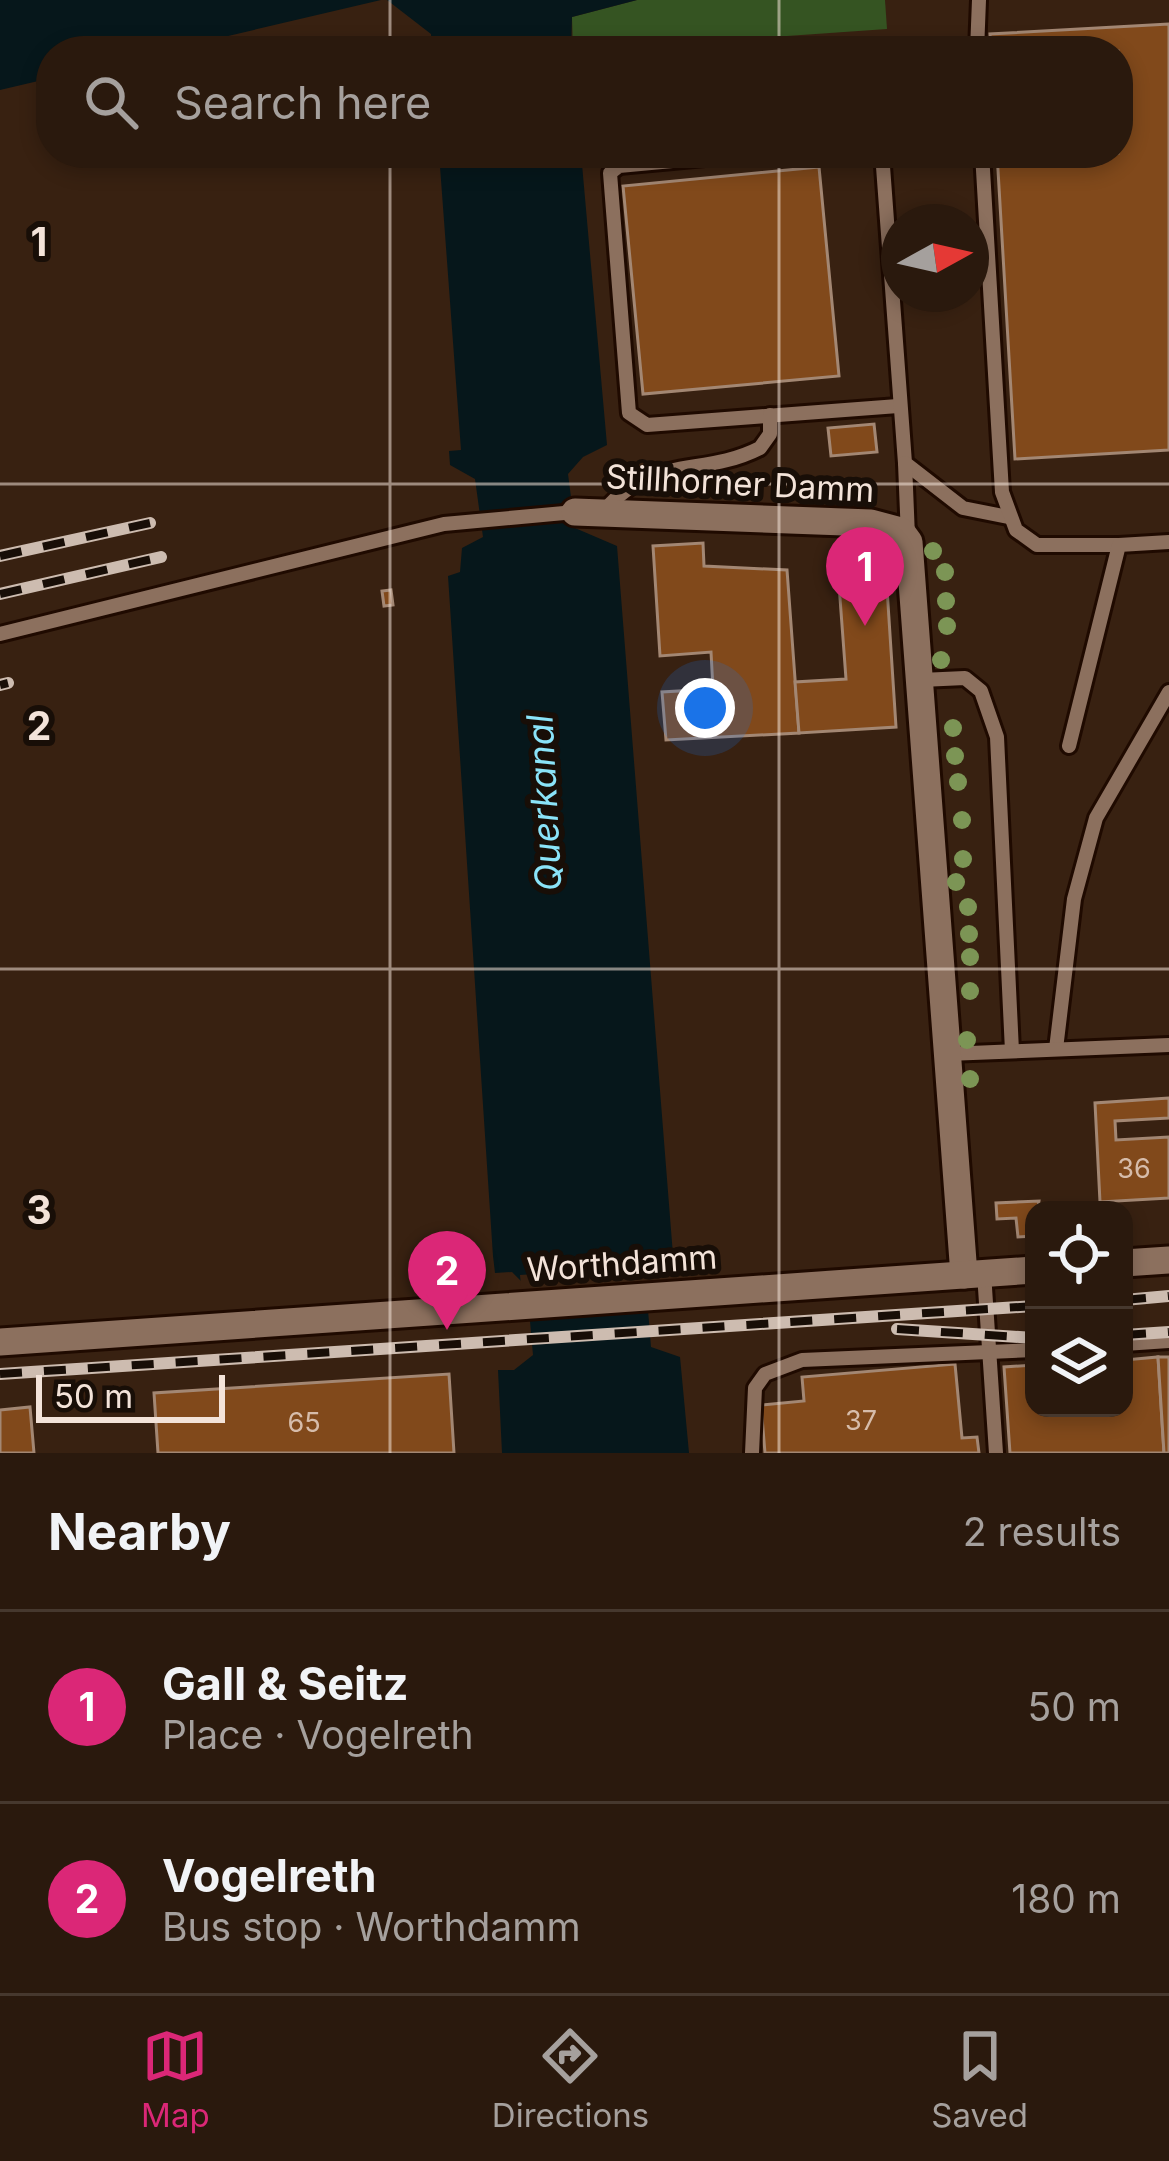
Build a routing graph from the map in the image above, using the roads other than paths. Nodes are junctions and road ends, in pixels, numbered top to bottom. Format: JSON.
{"nodes":[{"id":1,"x":980,"y":0,"type":"edge"},
{"id":2,"x":978,"y":36,"type":"edge"},
{"id":3,"x":618,"y":168,"type":"edge"},
{"id":4,"x":883,"y":168,"type":"edge"},
{"id":5,"x":983,"y":168,"type":"edge"},
{"id":6,"x":898,"y":406,"type":"junction"},
{"id":7,"x":770,"y":415,"type":"junction"},
{"id":8,"x":905,"y":464,"type":"junction"},
{"id":9,"x":604,"y":511,"type":"junction"},
{"id":10,"x":574,"y":512,"type":"joint"},
{"id":11,"x":1008,"y":517,"type":"junction"},
{"id":12,"x":905,"y":537,"type":"junction"},
{"id":13,"x":1169,"y":542,"type":"edge"},
{"id":14,"x":1119,"y":545,"type":"junction"},
{"id":15,"x":0,"y":634,"type":"edge"},
{"id":16,"x":921,"y":680,"type":"junction"},
{"id":17,"x":1169,"y":692,"type":"edge"},
{"id":18,"x":1069,"y":746,"type":"dead end"},
{"id":19,"x":1169,"y":1045,"type":"edge"},
{"id":20,"x":1056,"y":1049,"type":"junction"},
{"id":21,"x":1012,"y":1051,"type":"junction"},
{"id":22,"x":947,"y":1054,"type":"junction"},
{"id":23,"x":1169,"y":1260,"type":"edge"},
{"id":24,"x":1133,"y":1262,"type":"edge"},
{"id":25,"x":1025,"y":1271,"type":"edge"},
{"id":26,"x":974,"y":1274,"type":"junction"},
{"id":27,"x":1169,"y":1341,"type":"edge"},
{"id":28,"x":0,"y":1342,"type":"edge"},
{"id":29,"x":1133,"y":1343,"type":"edge"},
{"id":30,"x":1025,"y":1351,"type":"edge"},
{"id":31,"x":990,"y":1353,"type":"junction"},
{"id":32,"x":752,"y":1453,"type":"edge"},
{"id":33,"x":996,"y":1453,"type":"edge"}],
"edges":[{"from":1,"to":2,"type":"lane"},
{"from":3,"to":7,"type":"lane"},
{"from":4,"to":6,"type":"lane"},
{"from":5,"to":11,"type":"lane"},
{"from":6,"to":7,"type":"lane"},
{"from":6,"to":8,"type":"lane"},
{"from":7,"to":9,"type":"lane"},
{"from":8,"to":11,"type":"lane"},
{"from":8,"to":12,"type":"lane"},
{"from":9,"to":10,"type":"street","name":"Stillhorner Damm"},
{"from":9,"to":12,"type":"street","name":"Stillhorner Damm"},
{"from":10,"to":15,"type":"lane"},
{"from":11,"to":14,"type":"lane"},
{"from":12,"to":16,"type":"street"},
{"from":13,"to":14,"type":"lane"},
{"from":14,"to":18,"type":"lane"},
{"from":16,"to":21,"type":"lane"},
{"from":16,"to":22,"type":"street"},
{"from":17,"to":20,"type":"lane"},
{"from":19,"to":20,"type":"lane"},
{"from":20,"to":21,"type":"lane"},
{"from":21,"to":22,"type":"lane"},
{"from":22,"to":26,"type":"street"},
{"from":23,"to":24,"type":"street"},
{"from":25,"to":26,"type":"street","name":"Worthdamm"},
{"from":26,"to":28,"type":"street","name":"Worthdamm"},
{"from":26,"to":31,"type":"lane"},
{"from":27,"to":29,"type":"lane"},
{"from":30,"to":31,"type":"lane"},
{"from":31,"to":32,"type":"lane"},
{"from":31,"to":33,"type":"lane"}]}
